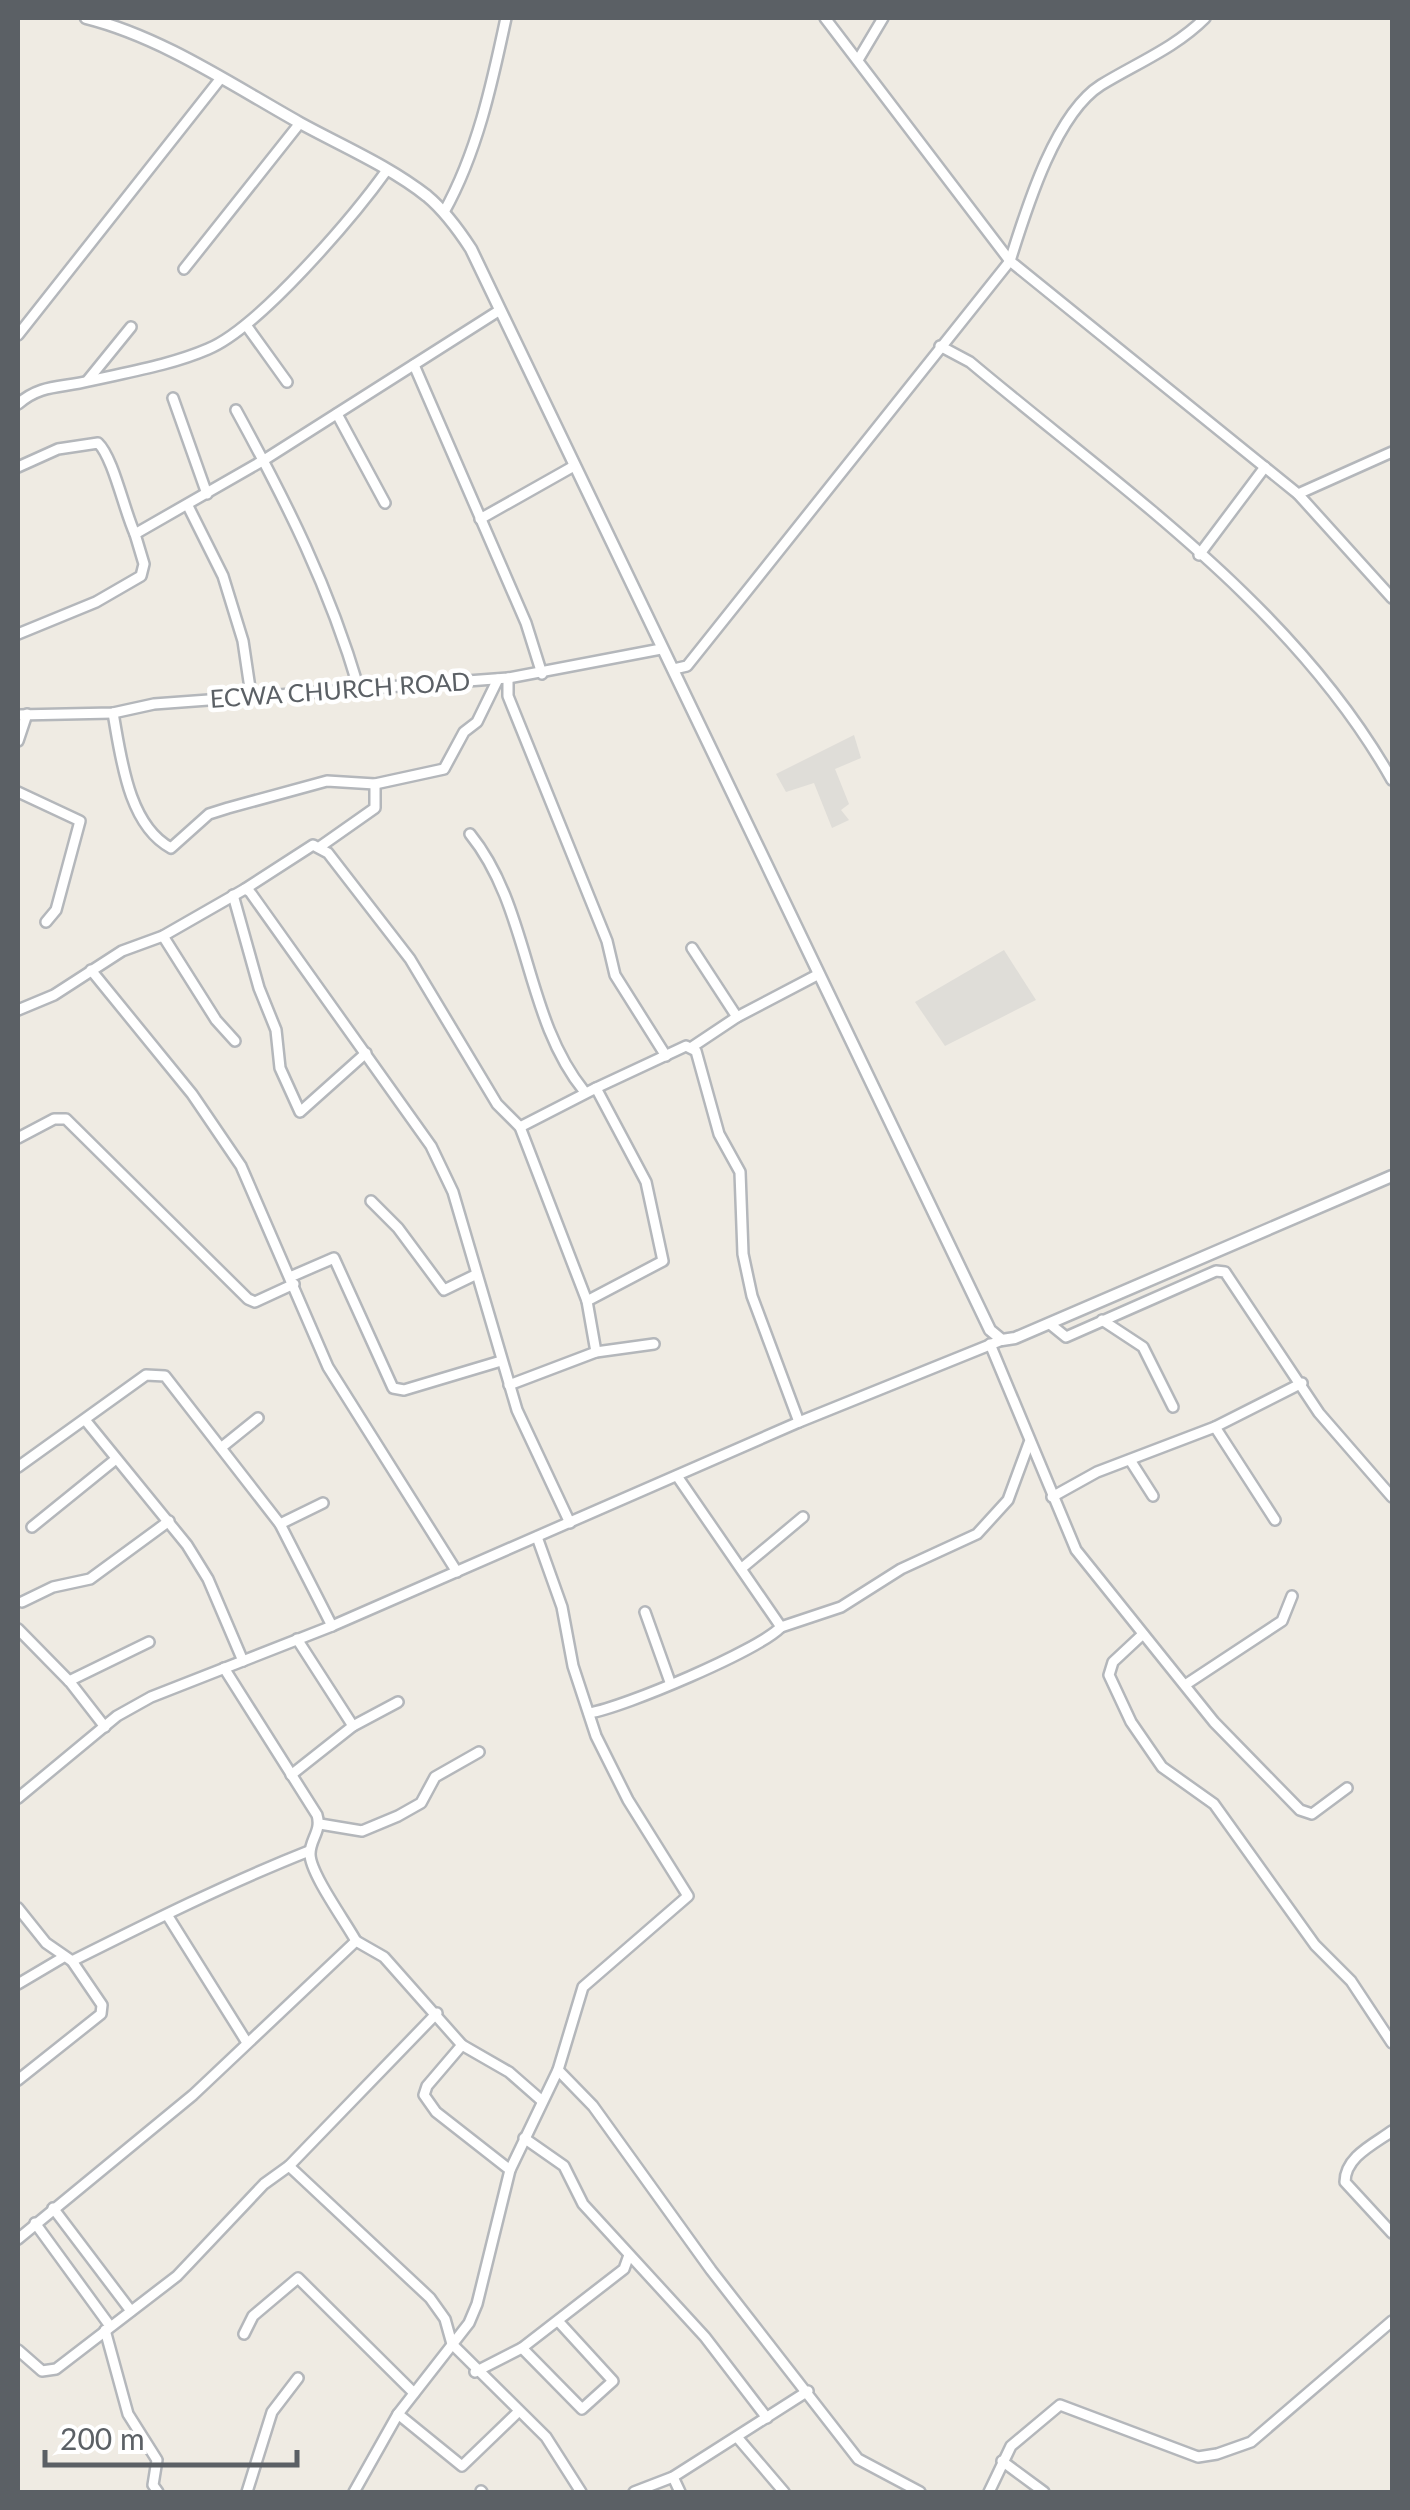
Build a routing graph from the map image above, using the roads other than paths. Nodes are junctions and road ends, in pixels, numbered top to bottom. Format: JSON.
{"nodes":[{"id":1,"x":86,"y":18,"type":"edge"},
{"id":2,"x":506,"y":18,"type":"edge"},
{"id":3,"x":824,"y":18,"type":"edge"},
{"id":4,"x":882,"y":18,"type":"edge"},
{"id":5,"x":1205,"y":18,"type":"edge"},
{"id":6,"x":858,"y":60,"type":"junction"},
{"id":7,"x":222,"y":78,"type":"junction"},
{"id":8,"x":300,"y":123,"type":"junction"},
{"id":9,"x":387,"y":170,"type":"junction"},
{"id":10,"x":444,"y":212,"type":"junction"},
{"id":11,"x":1010,"y":261,"type":"junction"},
{"id":12,"x":184,"y":270,"type":"dead end"},
{"id":13,"x":500,"y":310,"type":"junction"},
{"id":14,"x":246,"y":325,"type":"junction"},
{"id":15,"x":131,"y":327,"type":"dead end"},
{"id":16,"x":18,"y":335,"type":"edge"},
{"id":17,"x":940,"y":346,"type":"junction"},
{"id":18,"x":414,"y":365,"type":"junction"},
{"id":19,"x":87,"y":382,"type":"junction"},
{"id":20,"x":287,"y":382,"type":"dead end"},
{"id":21,"x":173,"y":398,"type":"dead end"},
{"id":22,"x":18,"y":404,"type":"edge"},
{"id":23,"x":236,"y":410,"type":"dead end"},
{"id":24,"x":338,"y":414,"type":"junction"},
{"id":25,"x":1392,"y":452,"type":"edge"},
{"id":26,"x":264,"y":460,"type":"junction"},
{"id":27,"x":574,"y":466,"type":"junction"},
{"id":28,"x":1265,"y":467,"type":"junction"},
{"id":29,"x":18,"y":468,"type":"edge"},
{"id":30,"x":207,"y":494,"type":"junction"},
{"id":31,"x":1298,"y":494,"type":"junction"},
{"id":32,"x":384,"y":504,"type":"dead end"},
{"id":33,"x":188,"y":506,"type":"junction"},
{"id":34,"x":480,"y":519,"type":"junction"},
{"id":35,"x":134,"y":534,"type":"junction"},
{"id":36,"x":1199,"y":555,"type":"junction"},
{"id":37,"x":1392,"y":598,"type":"edge"},
{"id":38,"x":18,"y":634,"type":"edge"},
{"id":39,"x":661,"y":649,"type":"junction"},
{"id":40,"x":674,"y":669,"type":"junction"},
{"id":41,"x":542,"y":674,"type":"junction"},
{"id":42,"x":503,"y":678,"type":"junction"},
{"id":43,"x":359,"y":689,"type":"junction"},
{"id":44,"x":251,"y":696,"type":"junction"},
{"id":45,"x":113,"y":713,"type":"junction"},
{"id":46,"x":22,"y":715,"type":"edge"},
{"id":47,"x":18,"y":740,"type":"edge"},
{"id":48,"x":1392,"y":780,"type":"edge"},
{"id":49,"x":374,"y":784,"type":"junction"},
{"id":50,"x":18,"y":792,"type":"edge"},
{"id":51,"x":470,"y":834,"type":"dead end"},
{"id":52,"x":321,"y":846,"type":"junction"},
{"id":53,"x":245,"y":889,"type":"junction"},
{"id":54,"x":233,"y":895,"type":"junction"},
{"id":55,"x":46,"y":922,"type":"dead end"},
{"id":56,"x":163,"y":936,"type":"junction"},
{"id":57,"x":692,"y":948,"type":"dead end"},
{"id":58,"x":91,"y":970,"type":"junction"},
{"id":59,"x":819,"y":974,"type":"junction"},
{"id":60,"x":18,"y":1010,"type":"edge"},
{"id":61,"x":736,"y":1017,"type":"junction"},
{"id":62,"x":235,"y":1041,"type":"dead end"},
{"id":63,"x":692,"y":1047,"type":"junction"},
{"id":64,"x":366,"y":1053,"type":"junction"},
{"id":65,"x":666,"y":1056,"type":"junction"},
{"id":66,"x":596,"y":1088,"type":"junction"},
{"id":67,"x":584,"y":1091,"type":"junction"},
{"id":68,"x":520,"y":1127,"type":"junction"},
{"id":69,"x":18,"y":1138,"type":"edge"},
{"id":70,"x":1392,"y":1176,"type":"edge"},
{"id":71,"x":372,"y":1201,"type":"dead end"},
{"id":72,"x":475,"y":1275,"type":"junction"},
{"id":73,"x":292,"y":1280,"type":"junction"},
{"id":74,"x":587,"y":1301,"type":"junction"},
{"id":75,"x":1102,"y":1320,"type":"junction"},
{"id":76,"x":1050,"y":1324,"type":"junction"},
{"id":77,"x":996,"y":1342,"type":"junction"},
{"id":78,"x":654,"y":1344,"type":"dead end"},
{"id":79,"x":596,"y":1352,"type":"junction"},
{"id":80,"x":501,"y":1361,"type":"junction"},
{"id":81,"x":1302,"y":1383,"type":"junction"},
{"id":82,"x":509,"y":1385,"type":"junction"},
{"id":83,"x":1172,"y":1406,"type":"dead end"},
{"id":84,"x":258,"y":1418,"type":"dead end"},
{"id":85,"x":86,"y":1420,"type":"junction"},
{"id":86,"x":799,"y":1422,"type":"junction"},
{"id":87,"x":1214,"y":1427,"type":"junction"},
{"id":88,"x":1029,"y":1443,"type":"junction"},
{"id":89,"x":222,"y":1447,"type":"junction"},
{"id":90,"x":116,"y":1459,"type":"junction"},
{"id":91,"x":1130,"y":1460,"type":"junction"},
{"id":92,"x":18,"y":1466,"type":"edge"},
{"id":93,"x":677,"y":1476,"type":"junction"},
{"id":94,"x":1153,"y":1496,"type":"dead end"},
{"id":95,"x":1392,"y":1497,"type":"edge"},
{"id":96,"x":1052,"y":1498,"type":"junction"},
{"id":97,"x":323,"y":1502,"type":"dead end"},
{"id":98,"x":804,"y":1517,"type":"dead end"},
{"id":99,"x":1275,"y":1520,"type":"dead end"},
{"id":100,"x":169,"y":1521,"type":"junction"},
{"id":101,"x":570,"y":1523,"type":"junction"},
{"id":102,"x":280,"y":1524,"type":"junction"},
{"id":103,"x":32,"y":1527,"type":"dead end"},
{"id":104,"x":537,"y":1537,"type":"junction"},
{"id":105,"x":742,"y":1568,"type":"junction"},
{"id":106,"x":457,"y":1572,"type":"junction"},
{"id":107,"x":1292,"y":1596,"type":"dead end"},
{"id":108,"x":19,"y":1600,"type":"edge"},
{"id":109,"x":645,"y":1612,"type":"dead end"},
{"id":110,"x":332,"y":1626,"type":"junction"},
{"id":111,"x":781,"y":1628,"type":"junction"},
{"id":112,"x":18,"y":1629,"type":"edge"},
{"id":113,"x":1143,"y":1634,"type":"junction"},
{"id":114,"x":297,"y":1640,"type":"junction"},
{"id":115,"x":150,"y":1642,"type":"dead end"},
{"id":116,"x":243,"y":1661,"type":"junction"},
{"id":117,"x":224,"y":1668,"type":"junction"},
{"id":118,"x":69,"y":1681,"type":"junction"},
{"id":119,"x":670,"y":1682,"type":"junction"},
{"id":120,"x":1185,"y":1685,"type":"junction"},
{"id":121,"x":398,"y":1702,"type":"dead end"},
{"id":122,"x":589,"y":1712,"type":"junction"},
{"id":123,"x":353,"y":1726,"type":"junction"},
{"id":124,"x":105,"y":1727,"type":"junction"},
{"id":125,"x":478,"y":1752,"type":"dead end"},
{"id":126,"x":292,"y":1775,"type":"junction"},
{"id":127,"x":1347,"y":1788,"type":"dead end"},
{"id":128,"x":18,"y":1798,"type":"edge"},
{"id":129,"x":320,"y":1824,"type":"junction"},
{"id":130,"x":309,"y":1851,"type":"junction"},
{"id":131,"x":18,"y":1908,"type":"edge"},
{"id":132,"x":169,"y":1918,"type":"junction"},
{"id":133,"x":356,"y":1941,"type":"junction"},
{"id":134,"x":67,"y":1959,"type":"junction"},
{"id":135,"x":18,"y":1984,"type":"edge"},
{"id":136,"x":437,"y":2013,"type":"junction"},
{"id":137,"x":246,"y":2041,"type":"junction"},
{"id":138,"x":1392,"y":2043,"type":"edge"},
{"id":139,"x":462,"y":2045,"type":"junction"},
{"id":140,"x":558,"y":2070,"type":"junction"},
{"id":141,"x":18,"y":2080,"type":"edge"},
{"id":142,"x":541,"y":2100,"type":"junction"},
{"id":143,"x":1392,"y":2131,"type":"edge"},
{"id":144,"x":524,"y":2138,"type":"junction"},
{"id":145,"x":289,"y":2166,"type":"junction"},
{"id":146,"x":510,"y":2170,"type":"junction"},
{"id":147,"x":53,"y":2208,"type":"junction"},
{"id":148,"x":35,"y":2223,"type":"junction"},
{"id":149,"x":1392,"y":2232,"type":"edge"},
{"id":150,"x":18,"y":2240,"type":"edge"},
{"id":151,"x":629,"y":2255,"type":"junction"},
{"id":152,"x":130,"y":2311,"type":"junction"},
{"id":153,"x":1392,"y":2321,"type":"edge"},
{"id":154,"x":558,"y":2322,"type":"junction"},
{"id":155,"x":108,"y":2328,"type":"junction"},
{"id":156,"x":244,"y":2334,"type":"dead end"},
{"id":157,"x":452,"y":2344,"type":"junction"},
{"id":158,"x":522,"y":2348,"type":"junction"},
{"id":159,"x":18,"y":2350,"type":"edge"},
{"id":160,"x":475,"y":2372,"type":"junction"},
{"id":161,"x":298,"y":2378,"type":"dead end"},
{"id":162,"x":808,"y":2391,"type":"junction"},
{"id":163,"x":414,"y":2394,"type":"junction"},
{"id":164,"x":518,"y":2413,"type":"junction"},
{"id":165,"x":398,"y":2414,"type":"junction"},
{"id":166,"x":768,"y":2418,"type":"junction"},
{"id":167,"x":737,"y":2437,"type":"junction"},
{"id":168,"x":1002,"y":2461,"type":"junction"},
{"id":169,"x":673,"y":2477,"type":"junction"},
{"id":170,"x":158,"y":2492,"type":"edge"},
{"id":171,"x":247,"y":2492,"type":"edge"},
{"id":172,"x":354,"y":2492,"type":"edge"},
{"id":173,"x":581,"y":2492,"type":"edge"},
{"id":174,"x":634,"y":2492,"type":"edge"},
{"id":175,"x":680,"y":2492,"type":"edge"},
{"id":176,"x":784,"y":2492,"type":"edge"},
{"id":177,"x":920,"y":2492,"type":"edge"},
{"id":178,"x":988,"y":2492,"type":"edge"},
{"id":179,"x":1044,"y":2492,"type":"edge"}],
"edges":[{"from":1,"to":7,"type":"street"},
{"from":2,"to":10,"type":"street"},
{"from":3,"to":6,"type":"street"},
{"from":4,"to":6,"type":"street"},
{"from":5,"to":11,"type":"street"},
{"from":6,"to":11,"type":"street"},
{"from":7,"to":8,"type":"street"},
{"from":7,"to":16,"type":"street"},
{"from":8,"to":9,"type":"street"},
{"from":8,"to":12,"type":"street"},
{"from":9,"to":10,"type":"street"},
{"from":9,"to":14,"type":"street"},
{"from":10,"to":13,"type":"street"},
{"from":11,"to":17,"type":"street"},
{"from":11,"to":28,"type":"street"},
{"from":13,"to":18,"type":"street"},
{"from":13,"to":27,"type":"street"},
{"from":14,"to":19,"type":"street"},
{"from":14,"to":20,"type":"street"},
{"from":15,"to":19,"type":"street"},
{"from":17,"to":36,"type":"street"},
{"from":17,"to":40,"type":"street"},
{"from":18,"to":24,"type":"street"},
{"from":18,"to":34,"type":"street"},
{"from":19,"to":22,"type":"street"},
{"from":21,"to":30,"type":"street"},
{"from":23,"to":26,"type":"street"},
{"from":24,"to":26,"type":"street"},
{"from":24,"to":32,"type":"street"},
{"from":25,"to":31,"type":"street"},
{"from":26,"to":30,"type":"street"},
{"from":26,"to":43,"type":"street"},
{"from":27,"to":34,"type":"street"},
{"from":27,"to":39,"type":"street"},
{"from":28,"to":31,"type":"street"},
{"from":28,"to":36,"type":"street"},
{"from":29,"to":35,"type":"street"},
{"from":30,"to":33,"type":"street"},
{"from":31,"to":37,"type":"street"},
{"from":33,"to":35,"type":"street"},
{"from":33,"to":44,"type":"street"},
{"from":34,"to":41,"type":"street"},
{"from":35,"to":38,"type":"street"},
{"from":36,"to":48,"type":"street"},
{"from":39,"to":40,"type":"street"},
{"from":39,"to":41,"type":"street","name":"ECWA CHURCH ROAD"},
{"from":40,"to":59,"type":"street"},
{"from":41,"to":42,"type":"street","name":"ECWA CHURCH ROAD"},
{"from":42,"to":43,"type":"street","name":"ECWA CHURCH ROAD"},
{"from":42,"to":49,"type":"street"},
{"from":42,"to":65,"type":"street"},
{"from":43,"to":44,"type":"street","name":"ECWA CHURCH ROAD"},
{"from":44,"to":45,"type":"street","name":"ECWA CHURCH ROAD"},
{"from":45,"to":46,"type":"street","name":"ECWA CHURCH ROAD"},
{"from":45,"to":49,"type":"street"},
{"from":46,"to":47,"type":"street"},
{"from":49,"to":52,"type":"street"},
{"from":50,"to":55,"type":"street"},
{"from":51,"to":67,"type":"street"},
{"from":52,"to":53,"type":"street"},
{"from":52,"to":68,"type":"street"},
{"from":53,"to":54,"type":"street"},
{"from":53,"to":64,"type":"street"},
{"from":54,"to":56,"type":"street"},
{"from":54,"to":64,"type":"street"},
{"from":56,"to":58,"type":"street"},
{"from":56,"to":62,"type":"street"},
{"from":57,"to":61,"type":"street"},
{"from":58,"to":60,"type":"street"},
{"from":58,"to":73,"type":"street"},
{"from":59,"to":61,"type":"street"},
{"from":59,"to":77,"type":"street"},
{"from":61,"to":63,"type":"street"},
{"from":63,"to":65,"type":"street"},
{"from":63,"to":86,"type":"street"},
{"from":64,"to":72,"type":"street"},
{"from":65,"to":66,"type":"street"},
{"from":66,"to":67,"type":"street"},
{"from":66,"to":74,"type":"street"},
{"from":67,"to":68,"type":"street"},
{"from":68,"to":74,"type":"street"},
{"from":69,"to":73,"type":"street"},
{"from":70,"to":76,"type":"street"},
{"from":71,"to":72,"type":"street"},
{"from":72,"to":80,"type":"street"},
{"from":73,"to":80,"type":"street"},
{"from":73,"to":106,"type":"street"},
{"from":74,"to":79,"type":"street"},
{"from":75,"to":76,"type":"street"},
{"from":75,"to":81,"type":"street"},
{"from":75,"to":83,"type":"street"},
{"from":76,"to":77,"type":"street"},
{"from":77,"to":86,"type":"street"},
{"from":77,"to":88,"type":"street"},
{"from":78,"to":79,"type":"street"},
{"from":79,"to":82,"type":"street"},
{"from":80,"to":82,"type":"street"},
{"from":81,"to":87,"type":"street"},
{"from":81,"to":95,"type":"street"},
{"from":82,"to":101,"type":"street"},
{"from":84,"to":89,"type":"street"},
{"from":85,"to":89,"type":"street"},
{"from":85,"to":90,"type":"street"},
{"from":85,"to":92,"type":"street"},
{"from":86,"to":93,"type":"street"},
{"from":87,"to":91,"type":"street"},
{"from":87,"to":99,"type":"street"},
{"from":88,"to":96,"type":"street"},
{"from":88,"to":111,"type":"street"},
{"from":89,"to":102,"type":"street"},
{"from":90,"to":100,"type":"street"},
{"from":90,"to":103,"type":"street"},
{"from":91,"to":94,"type":"street"},
{"from":91,"to":96,"type":"street"},
{"from":93,"to":101,"type":"street"},
{"from":93,"to":105,"type":"street"},
{"from":96,"to":113,"type":"street"},
{"from":97,"to":102,"type":"street"},
{"from":98,"to":105,"type":"street"},
{"from":100,"to":108,"type":"street"},
{"from":100,"to":116,"type":"street"},
{"from":101,"to":104,"type":"street"},
{"from":102,"to":110,"type":"street"},
{"from":104,"to":106,"type":"street"},
{"from":104,"to":122,"type":"street"},
{"from":105,"to":111,"type":"street"},
{"from":106,"to":110,"type":"street"},
{"from":107,"to":120,"type":"street"},
{"from":109,"to":119,"type":"street"},
{"from":110,"to":114,"type":"street"},
{"from":111,"to":119,"type":"street"},
{"from":112,"to":118,"type":"street"},
{"from":113,"to":120,"type":"street"},
{"from":113,"to":138,"type":"street"},
{"from":114,"to":116,"type":"street"},
{"from":114,"to":123,"type":"street"},
{"from":115,"to":118,"type":"street"},
{"from":116,"to":117,"type":"street"},
{"from":117,"to":124,"type":"street"},
{"from":117,"to":126,"type":"street"},
{"from":118,"to":124,"type":"street"},
{"from":119,"to":122,"type":"street"},
{"from":120,"to":127,"type":"street"},
{"from":121,"to":123,"type":"street"},
{"from":122,"to":140,"type":"street"},
{"from":123,"to":126,"type":"street"},
{"from":124,"to":128,"type":"street"},
{"from":125,"to":129,"type":"street"},
{"from":126,"to":129,"type":"street"},
{"from":129,"to":130,"type":"street"},
{"from":130,"to":132,"type":"street"},
{"from":130,"to":133,"type":"street"},
{"from":131,"to":134,"type":"street"},
{"from":132,"to":134,"type":"street"},
{"from":132,"to":137,"type":"street"},
{"from":133,"to":136,"type":"street"},
{"from":133,"to":137,"type":"street"},
{"from":134,"to":135,"type":"street"},
{"from":134,"to":141,"type":"street"},
{"from":136,"to":139,"type":"street"},
{"from":136,"to":145,"type":"street"},
{"from":137,"to":147,"type":"street"},
{"from":139,"to":142,"type":"street"},
{"from":139,"to":146,"type":"street"},
{"from":140,"to":142,"type":"street"},
{"from":140,"to":162,"type":"street"},
{"from":142,"to":144,"type":"street"},
{"from":143,"to":149,"type":"street"},
{"from":144,"to":146,"type":"street"},
{"from":144,"to":151,"type":"street"},
{"from":145,"to":152,"type":"street"},
{"from":145,"to":157,"type":"street"},
{"from":146,"to":157,"type":"street"},
{"from":147,"to":148,"type":"street"},
{"from":147,"to":152,"type":"street"},
{"from":148,"to":150,"type":"street"},
{"from":148,"to":155,"type":"street"},
{"from":151,"to":154,"type":"street"},
{"from":151,"to":166,"type":"street"},
{"from":152,"to":155,"type":"street"},
{"from":153,"to":168,"type":"street"},
{"from":154,"to":158,"type":"street"},
{"from":154,"to":158,"type":"street"},
{"from":155,"to":159,"type":"street"},
{"from":155,"to":170,"type":"street"},
{"from":156,"to":163,"type":"street"},
{"from":157,"to":160,"type":"street"},
{"from":157,"to":163,"type":"street"},
{"from":158,"to":160,"type":"street"},
{"from":160,"to":164,"type":"street"},
{"from":161,"to":171,"type":"street"},
{"from":162,"to":166,"type":"street"},
{"from":162,"to":177,"type":"street"},
{"from":163,"to":165,"type":"street"},
{"from":164,"to":165,"type":"street"},
{"from":164,"to":173,"type":"street"},
{"from":165,"to":172,"type":"street"},
{"from":166,"to":167,"type":"street"},
{"from":167,"to":169,"type":"street"},
{"from":167,"to":176,"type":"street"},
{"from":168,"to":178,"type":"street"},
{"from":168,"to":179,"type":"street"},
{"from":169,"to":174,"type":"street"},
{"from":169,"to":175,"type":"street"}]}
